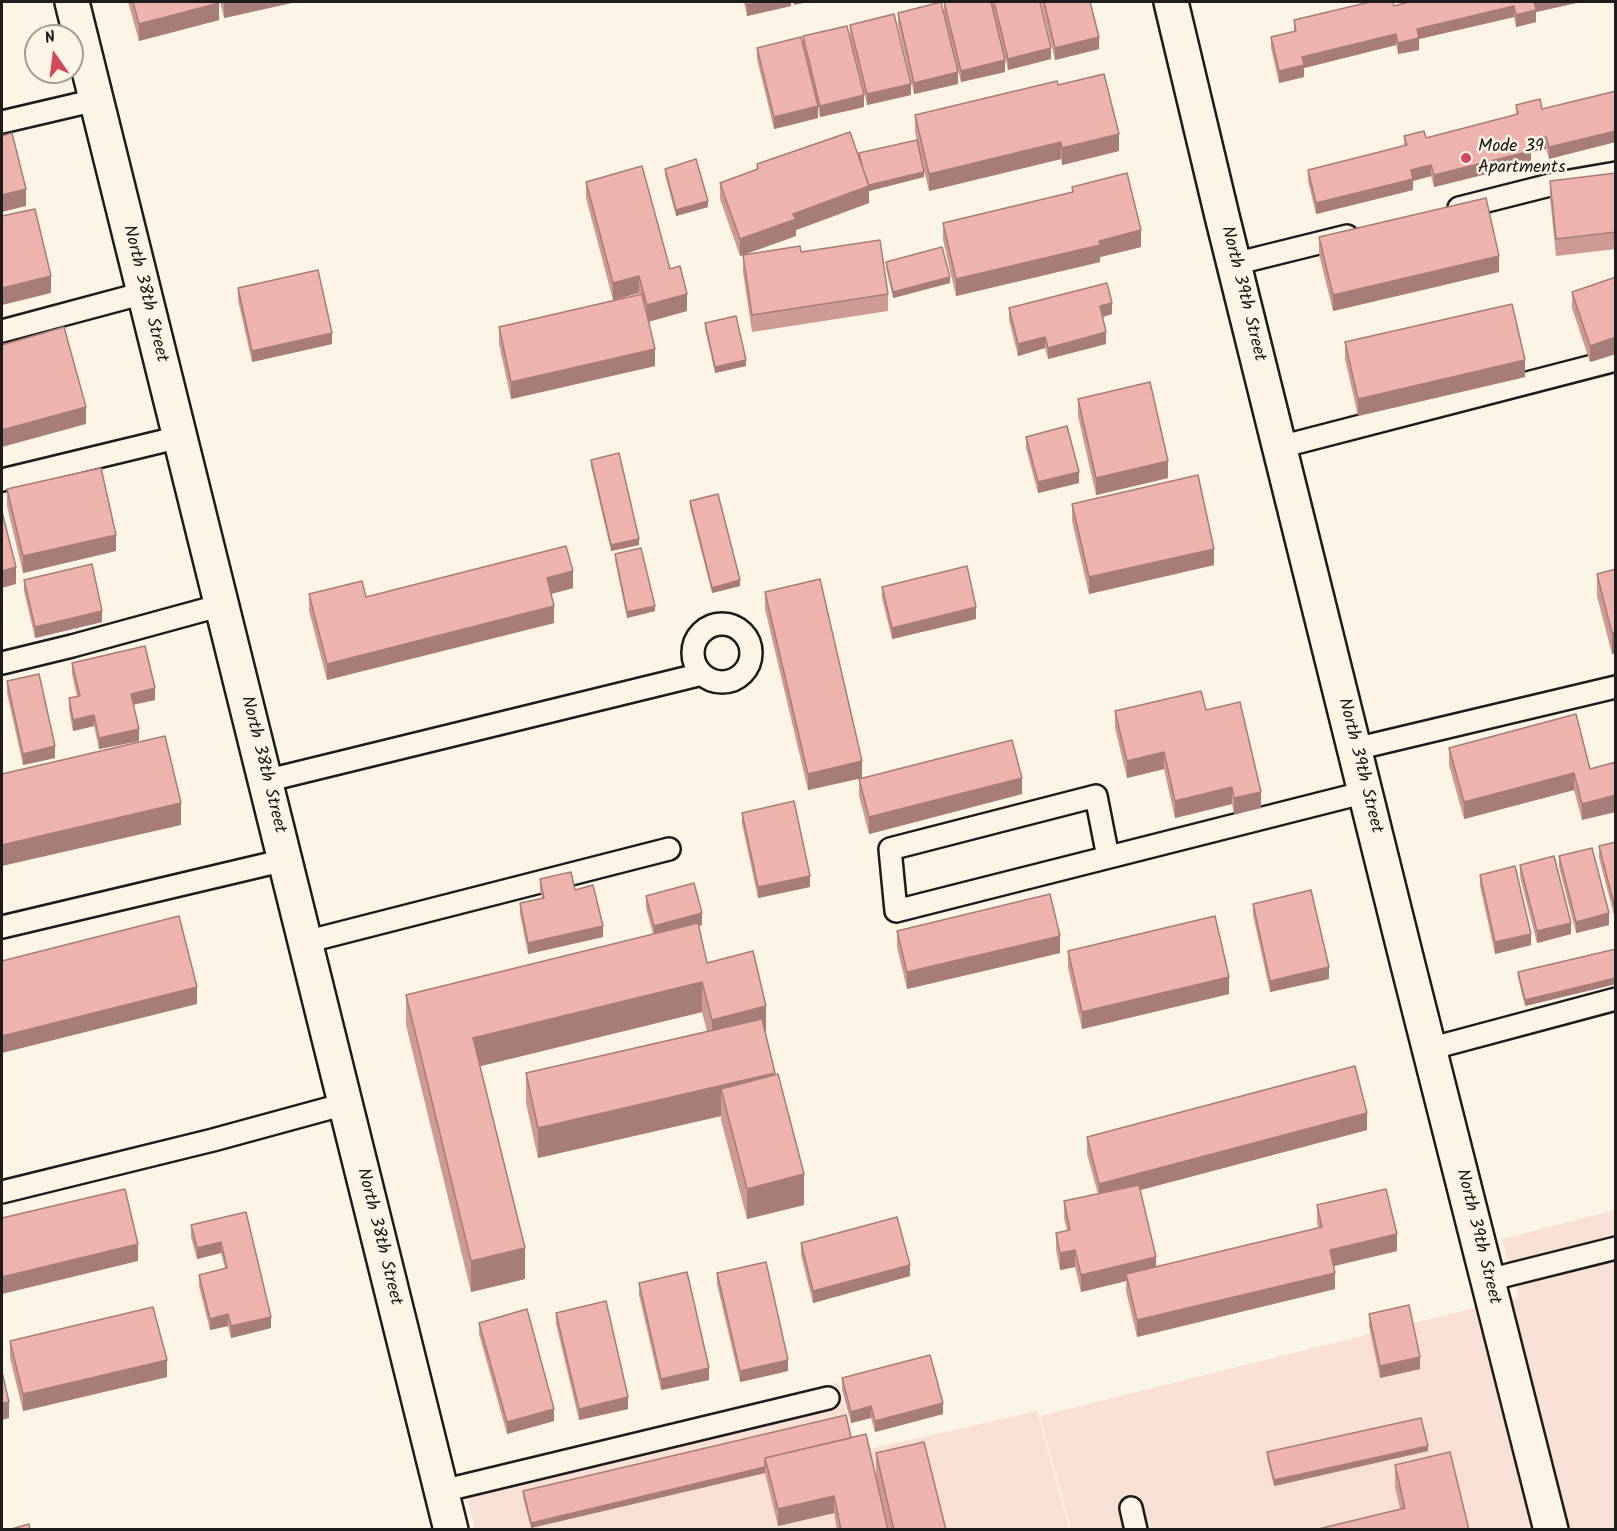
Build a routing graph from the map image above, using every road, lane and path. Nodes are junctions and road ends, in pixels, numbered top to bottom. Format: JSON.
{"nodes":[{"id":1,"x":72,"y":2,"type":"edge"},
{"id":2,"x":1171,"y":2,"type":"edge"},
{"id":3,"x":96,"y":100,"type":"junction"},
{"id":4,"x":2,"y":122,"type":"edge"},
{"id":5,"x":1616,"y":173,"type":"edge"},
{"id":6,"x":1444,"y":212,"type":"edge"},
{"id":7,"x":1364,"y":232,"type":"edge"},
{"id":8,"x":1234,"y":264,"type":"junction"},
{"id":9,"x":144,"y":293,"type":"junction"},
{"id":10,"x":2,"y":331,"type":"edge"},
{"id":11,"x":1616,"y":360,"type":"edge"},
{"id":12,"x":180,"y":437,"type":"junction"},
{"id":13,"x":1280,"y":447,"type":"junction"},
{"id":14,"x":2,"y":480,"type":"edge"},
{"id":15,"x":222,"y":605,"type":"junction"},
{"id":16,"x":2,"y":663,"type":"edge"},
{"id":17,"x":702,"y":674,"type":"dead end"},
{"id":18,"x":1616,"y":687,"type":"edge"},
{"id":19,"x":1355,"y":749,"type":"junction"},
{"id":20,"x":266,"y":781,"type":"junction"},
{"id":21,"x":1366,"y":792,"type":"junction"},
{"id":22,"x":669,"y":849,"type":"dead end"},
{"id":23,"x":1108,"y":857,"type":"junction"},
{"id":24,"x":285,"y":860,"type":"junction"},
{"id":25,"x":2,"y":927,"type":"edge"},
{"id":26,"x":305,"y":942,"type":"junction"},
{"id":27,"x":1616,"y":999,"type":"edge"},
{"id":28,"x":1429,"y":1049,"type":"junction"},
{"id":29,"x":345,"y":1104,"type":"junction"},
{"id":30,"x":2,"y":1192,"type":"edge"},
{"id":31,"x":1616,"y":1248,"type":"edge"},
{"id":32,"x":1488,"y":1280,"type":"junction"},
{"id":33,"x":828,"y":1398,"type":"dead end"},
{"id":34,"x":442,"y":1491,"type":"junction"},
{"id":35,"x":1131,"y":1508,"type":"dead end"},
{"id":36,"x":451,"y":1530,"type":"edge"},
{"id":37,"x":1136,"y":1530,"type":"edge"},
{"id":38,"x":1551,"y":1530,"type":"edge"}],
"edges":[{"from":1,"to":3,"type":"street","name":"North 38th Street"},
{"from":2,"to":8,"type":"street","name":"North 39th Street"},
{"from":3,"to":4,"type":"lane"},
{"from":3,"to":9,"type":"street","name":"North 38th Street"},
{"from":5,"to":6,"type":"lane"},
{"from":7,"to":8,"type":"lane"},
{"from":8,"to":13,"type":"street","name":"North 39th Street"},
{"from":9,"to":10,"type":"lane"},
{"from":9,"to":12,"type":"street","name":"North 38th Street"},
{"from":11,"to":13,"type":"lane"},
{"from":12,"to":14,"type":"lane"},
{"from":12,"to":15,"type":"street","name":"North 38th Street"},
{"from":13,"to":19,"type":"street","name":"North 39th Street"},
{"from":15,"to":16,"type":"lane"},
{"from":15,"to":20,"type":"street","name":"North 38th Street"},
{"from":17,"to":20,"type":"lane"},
{"from":18,"to":19,"type":"lane"},
{"from":19,"to":21,"type":"street","name":"North 39th Street"},
{"from":20,"to":24,"type":"street","name":"North 38th Street"},
{"from":21,"to":23,"type":"lane"},
{"from":21,"to":28,"type":"street","name":"North 39th Street"},
{"from":22,"to":26,"type":"lane"},
{"from":23,"to":23,"type":"lane"},
{"from":24,"to":25,"type":"lane"},
{"from":24,"to":26,"type":"street","name":"North 38th Street"},
{"from":26,"to":29,"type":"street","name":"North 38th Street"},
{"from":27,"to":28,"type":"lane"},
{"from":28,"to":32,"type":"street","name":"North 39th Street"},
{"from":29,"to":30,"type":"lane"},
{"from":29,"to":34,"type":"street","name":"North 38th Street"},
{"from":31,"to":32,"type":"lane"},
{"from":32,"to":38,"type":"street","name":"North 39th Street"},
{"from":33,"to":34,"type":"lane"},
{"from":34,"to":36,"type":"street","name":"North 38th Street"},
{"from":35,"to":37,"type":"lane"}]}
